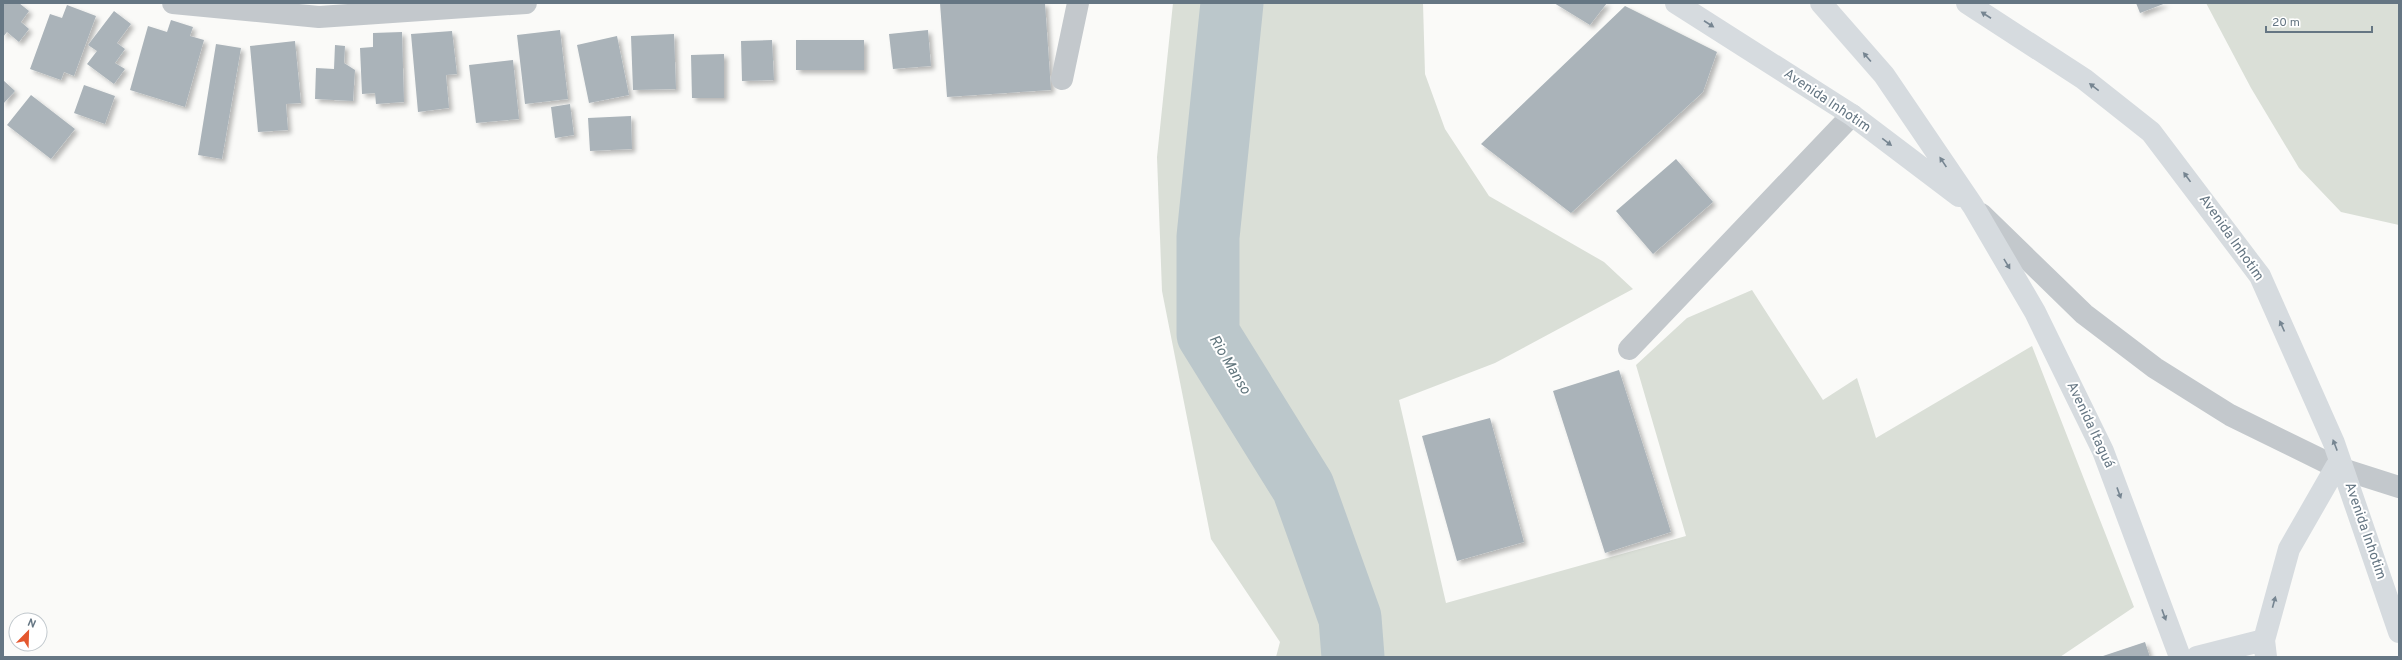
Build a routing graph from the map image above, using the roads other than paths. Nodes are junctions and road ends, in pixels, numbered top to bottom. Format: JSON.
{"nodes":[{"id":1,"x":173,"y":3,"type":"edge"},
{"id":2,"x":526,"y":3,"type":"edge"},
{"id":3,"x":1078,"y":3,"type":"edge"},
{"id":4,"x":1676,"y":3,"type":"edge"},
{"id":5,"x":1821,"y":3,"type":"edge"},
{"id":6,"x":1967,"y":3,"type":"edge"},
{"id":7,"x":325,"y":10,"type":"edge"},
{"id":8,"x":1062,"y":79,"type":"dead end"},
{"id":9,"x":1852,"y":115,"type":"junction"},
{"id":10,"x":1973,"y":206,"type":"junction"},
{"id":11,"x":1629,"y":349,"type":"dead end"},
{"id":12,"x":2336,"y":467,"type":"junction"},
{"id":13,"x":2399,"y":488,"type":"edge"},
{"id":14,"x":2397,"y":623,"type":"edge"},
{"id":15,"x":2265,"y":649,"type":"edge"},
{"id":16,"x":2180,"y":657,"type":"edge"},
{"id":17,"x":2197,"y":657,"type":"edge"}],
"edges":[{"from":1,"to":7,"type":"street"},
{"from":2,"to":7,"type":"street"},
{"from":3,"to":8,"type":"street"},
{"from":4,"to":9,"type":"main road","name":"Avenida Inhotim","one_way":true},
{"from":10,"to":5,"type":"main road","name":"Avenida Itaguá","one_way":true},
{"from":14,"to":6,"type":"main road","name":"Avenida Inhotim","one_way":true},
{"from":9,"to":10,"type":"main road","name":"Avenida Inhotim","one_way":true},
{"from":9,"to":11,"type":"street"},
{"from":10,"to":12,"type":"street"},
{"from":10,"to":16,"type":"main road","name":"Avenida Itaguá","one_way":true},
{"from":12,"to":13,"type":"street"},
{"from":15,"to":12,"type":"main road","one_way":true},
{"from":15,"to":17,"type":"main road"}]}
